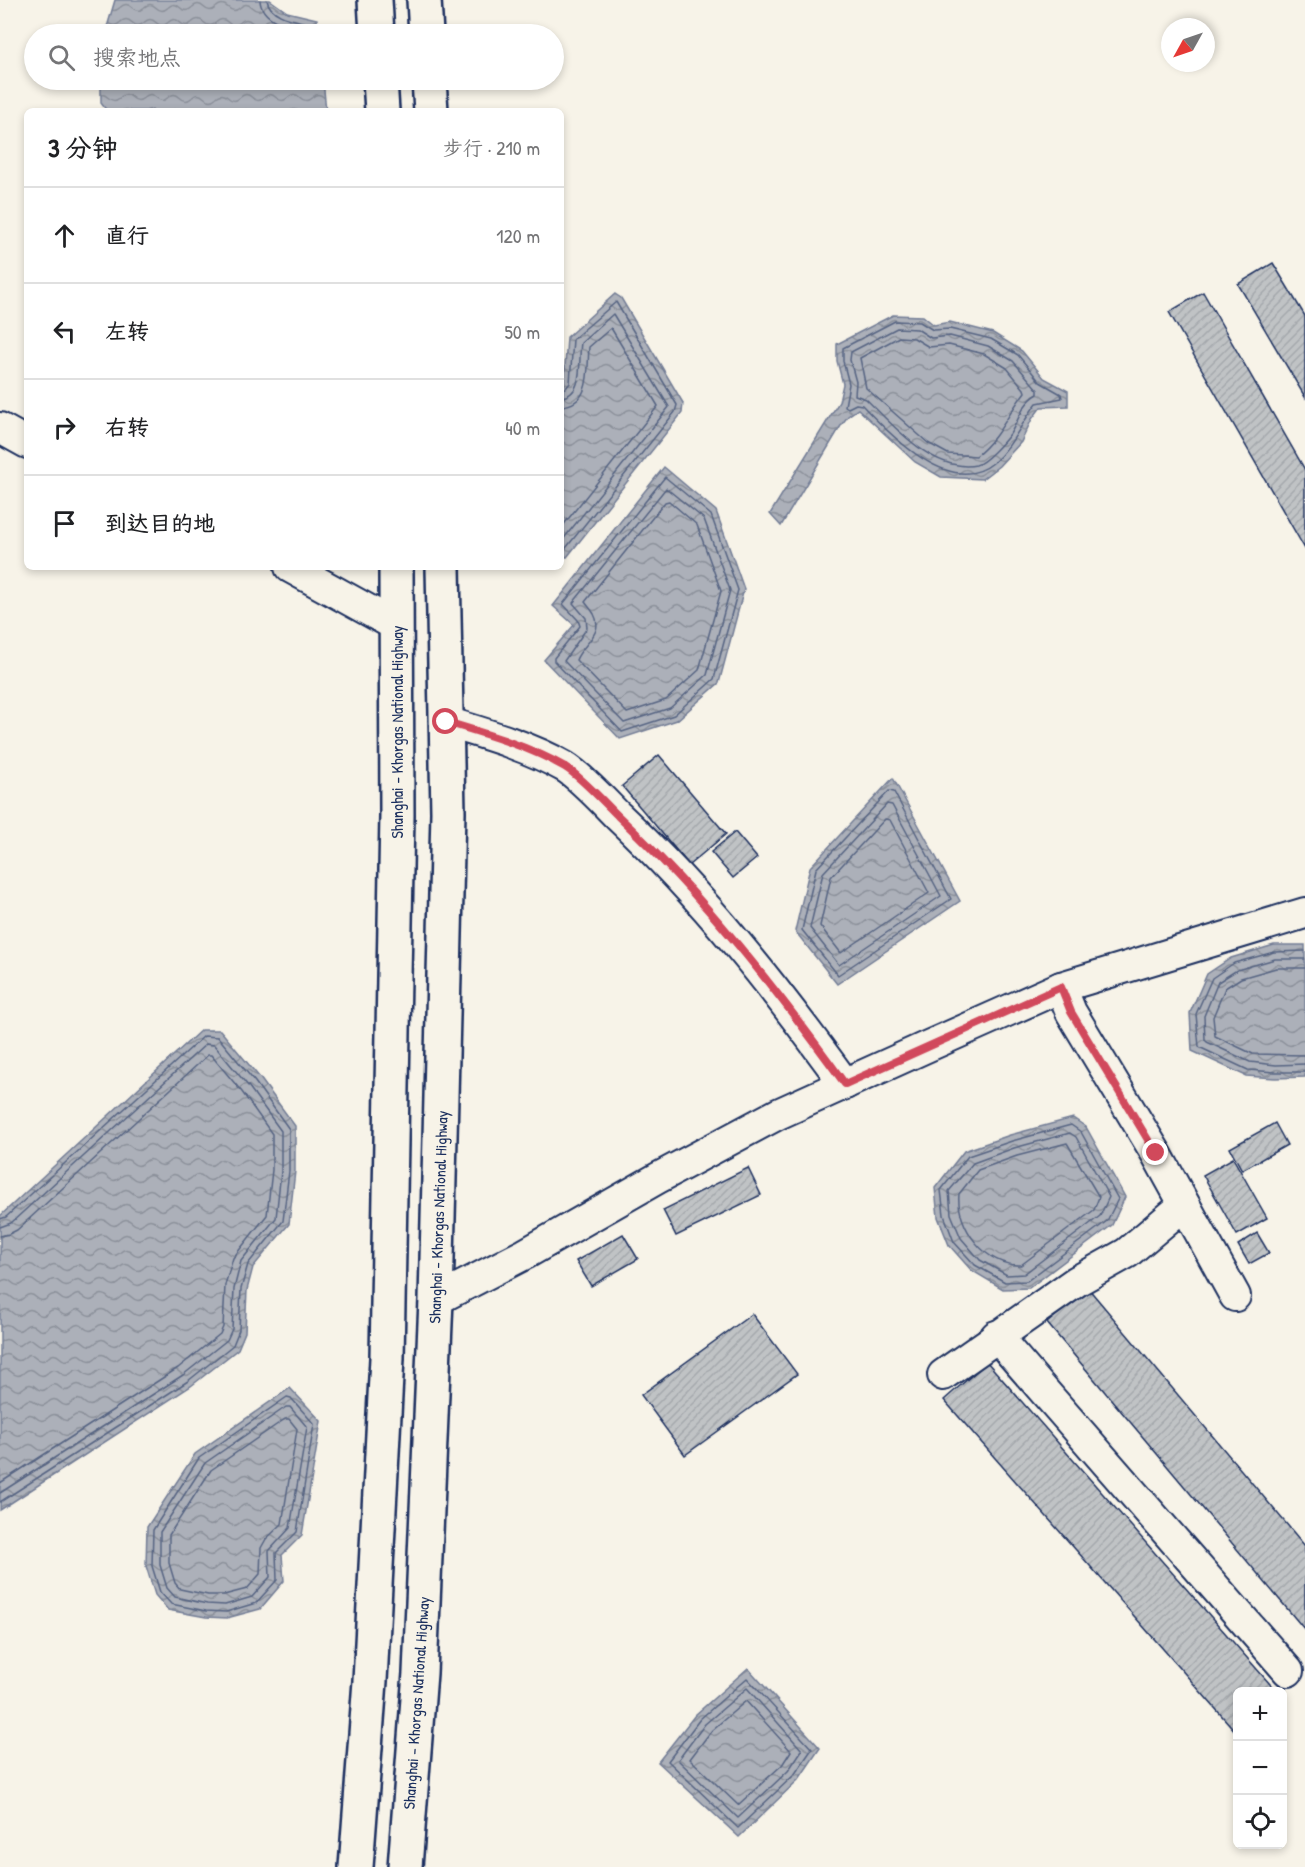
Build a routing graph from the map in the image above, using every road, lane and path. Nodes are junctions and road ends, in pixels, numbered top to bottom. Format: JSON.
{"nodes":[{"id":1,"x":375,"y":0,"type":"edge"},
{"id":2,"x":424,"y":0,"type":"edge"},
{"id":3,"x":376,"y":24,"type":"edge"},
{"id":4,"x":425,"y":24,"type":"edge"},
{"id":5,"x":381,"y":90,"type":"edge"},
{"id":6,"x":430,"y":90,"type":"edge"},
{"id":7,"x":382,"y":108,"type":"edge"},
{"id":8,"x":431,"y":108,"type":"edge"},
{"id":9,"x":0,"y":428,"type":"edge"},
{"id":10,"x":24,"y":441,"type":"edge"},
{"id":11,"x":295,"y":570,"type":"edge"},
{"id":12,"x":396,"y":570,"type":"edge"},
{"id":13,"x":443,"y":570,"type":"edge"},
{"id":14,"x":397,"y":626,"type":"junction"},
{"id":15,"x":446,"y":722,"type":"junction"},
{"id":16,"x":1305,"y":913,"type":"edge"},
{"id":17,"x":1061,"y":987,"type":"junction"},
{"id":18,"x":845,"y":1084,"type":"junction"},
{"id":19,"x":1184,"y":1205,"type":"junction"},
{"id":20,"x":1235,"y":1296,"type":"dead end"},
{"id":21,"x":436,"y":1300,"type":"junction"},
{"id":22,"x":996,"y":1336,"type":"junction"},
{"id":23,"x":943,"y":1375,"type":"dead end"},
{"id":24,"x":1288,"y":1671,"type":"dead end"},
{"id":25,"x":356,"y":1867,"type":"edge"},
{"id":26,"x":405,"y":1867,"type":"edge"}],
"edges":[{"from":1,"to":3,"type":"highway"},
{"from":2,"to":4,"type":"highway"},
{"from":5,"to":7,"type":"highway"},
{"from":6,"to":8,"type":"highway"},
{"from":9,"to":10,"type":"street"},
{"from":11,"to":14,"type":"street"},
{"from":12,"to":14,"type":"highway","name":"Shanghai - Khorgas National Highway"},
{"from":13,"to":15,"type":"highway","name":"Shanghai - Khorgas National Highway"},
{"from":14,"to":25,"type":"highway","name":"Shanghai - Khorgas National Highway"},
{"from":15,"to":18,"type":"street"},
{"from":15,"to":21,"type":"highway","name":"Shanghai - Khorgas National Highway"},
{"from":16,"to":17,"type":"street"},
{"from":17,"to":18,"type":"street"},
{"from":17,"to":19,"type":"street"},
{"from":18,"to":21,"type":"street"},
{"from":19,"to":20,"type":"street"},
{"from":19,"to":22,"type":"street"},
{"from":21,"to":26,"type":"highway","name":"Shanghai - Khorgas National Highway"},
{"from":22,"to":23,"type":"street"},
{"from":22,"to":24,"type":"street"}]}
